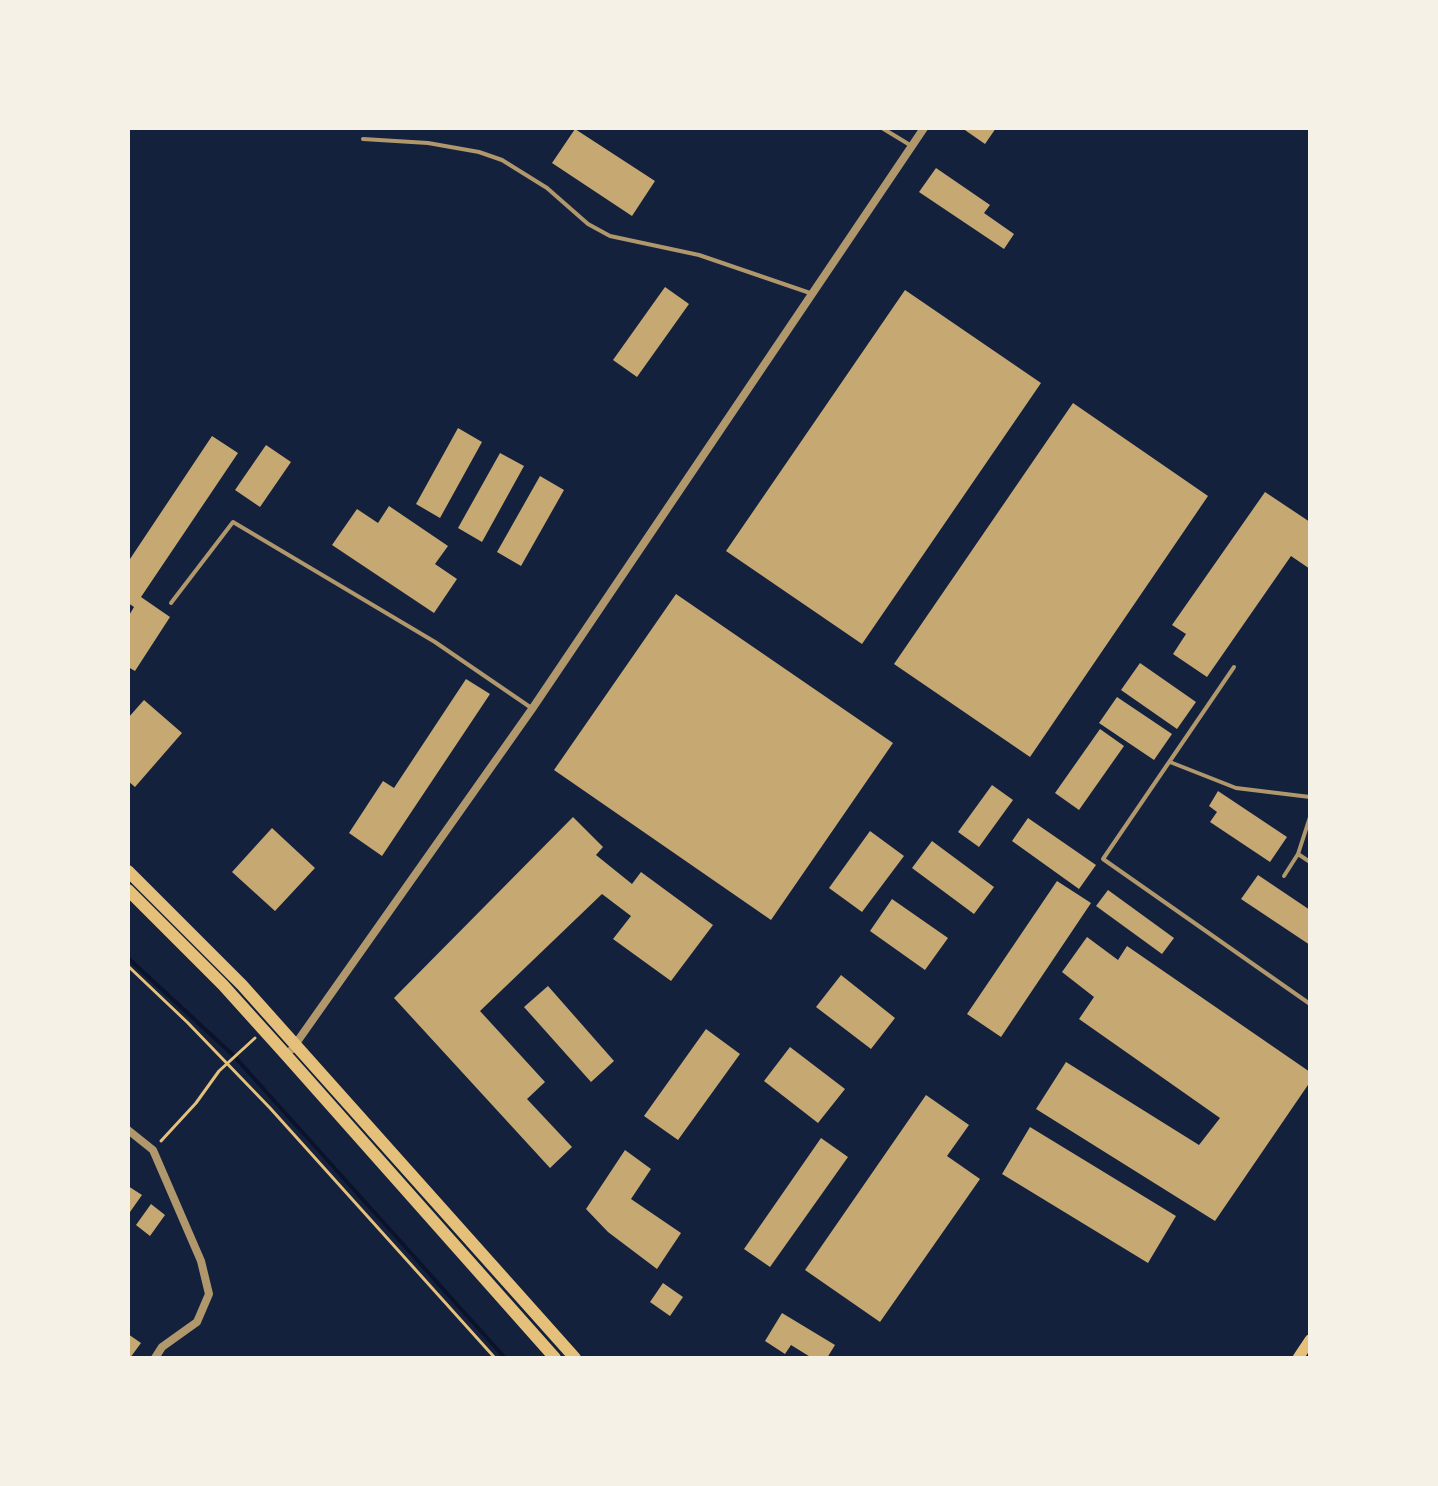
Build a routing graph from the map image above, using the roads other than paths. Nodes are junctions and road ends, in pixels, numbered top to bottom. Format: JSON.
{"nodes":[{"id":1,"x":882,"y":128,"type":"edge"},
{"id":2,"x":924,"y":128,"type":"edge"},
{"id":3,"x":363,"y":139,"type":"dead end"},
{"id":4,"x":912,"y":147,"type":"junction"},
{"id":5,"x":812,"y":294,"type":"junction"},
{"id":6,"x":171,"y":603,"type":"dead end"},
{"id":7,"x":1234,"y":667,"type":"dead end"},
{"id":8,"x":532,"y":709,"type":"junction"},
{"id":9,"x":1169,"y":762,"type":"junction"},
{"id":10,"x":1310,"y":797,"type":"edge"},
{"id":11,"x":1310,"y":817,"type":"edge"},
{"id":12,"x":1298,"y":854,"type":"junction"},
{"id":13,"x":1310,"y":862,"type":"edge"},
{"id":14,"x":128,"y":871,"type":"edge"},
{"id":15,"x":1284,"y":876,"type":"dead end"},
{"id":16,"x":128,"y":890,"type":"edge"},
{"id":17,"x":1310,"y":1004,"type":"edge"},
{"id":18,"x":295,"y":1044,"type":"junction"},
{"id":19,"x":287,"y":1056,"type":"junction"},
{"id":20,"x":128,"y":1130,"type":"edge"},
{"id":21,"x":479,"y":1251,"type":"junction"},
{"id":22,"x":468,"y":1261,"type":"junction"},
{"id":23,"x":1310,"y":1340,"type":"edge"},
{"id":24,"x":155,"y":1358,"type":"edge"},
{"id":25,"x":555,"y":1358,"type":"edge"},
{"id":26,"x":575,"y":1358,"type":"edge"},
{"id":27,"x":1298,"y":1358,"type":"edge"}],
"edges":[{"from":1,"to":4,"type":"lane"},
{"from":2,"to":4,"type":"street"},
{"from":3,"to":5,"type":"lane"},
{"from":4,"to":5,"type":"street"},
{"from":5,"to":8,"type":"street"},
{"from":6,"to":8,"type":"lane"},
{"from":7,"to":9,"type":"lane"},
{"from":8,"to":18,"type":"street"},
{"from":9,"to":10,"type":"lane"},
{"from":9,"to":17,"type":"lane"},
{"from":11,"to":12,"type":"lane"},
{"from":12,"to":13,"type":"lane"},
{"from":12,"to":15,"type":"lane"},
{"from":14,"to":18,"type":"main road"},
{"from":16,"to":19,"type":"main road"},
{"from":18,"to":19,"type":"street"},
{"from":18,"to":21,"type":"main road"},
{"from":19,"to":22,"type":"main road"},
{"from":20,"to":24,"type":"street"},
{"from":21,"to":22,"type":"lane"},
{"from":21,"to":26,"type":"main road"},
{"from":22,"to":25,"type":"main road"},
{"from":23,"to":27,"type":"main road"}]}
